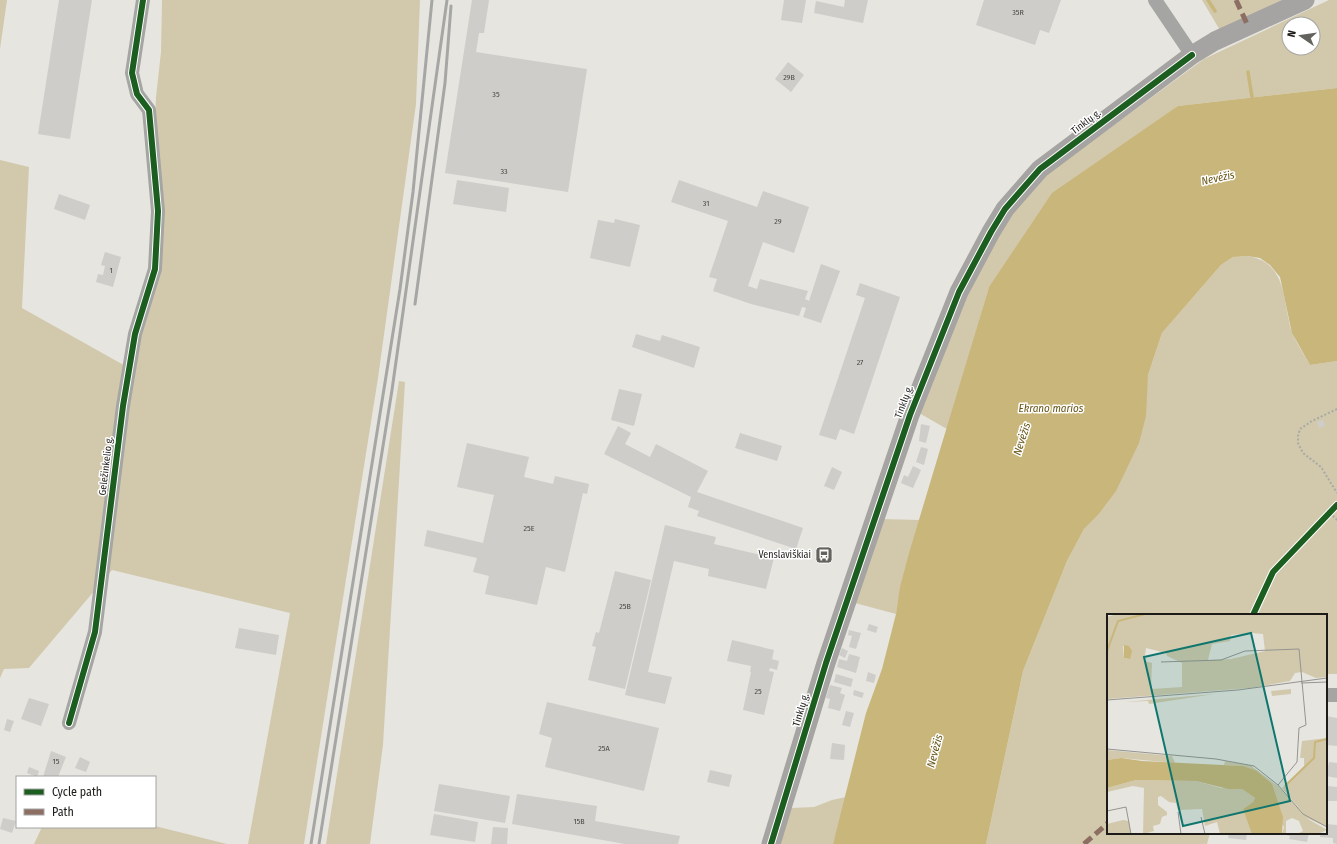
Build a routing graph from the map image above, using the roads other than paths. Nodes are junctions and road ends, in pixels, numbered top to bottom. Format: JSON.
{"nodes":[{"id":1,"x":143,"y":0,"type":"edge"},
{"id":2,"x":1155,"y":0,"type":"edge"},
{"id":3,"x":1305,"y":0,"type":"edge"},
{"id":4,"x":1192,"y":55,"type":"junction"},
{"id":5,"x":69,"y":723,"type":"dead end"},
{"id":6,"x":771,"y":844,"type":"edge"}],
"edges":[{"from":1,"to":5,"type":"street","name":"Geležinkelio g."},
{"from":2,"to":4,"type":"street"},
{"from":3,"to":4,"type":"main road","name":"Tinklų g."},
{"from":4,"to":6,"type":"main road","name":"Tinklų g."}]}
